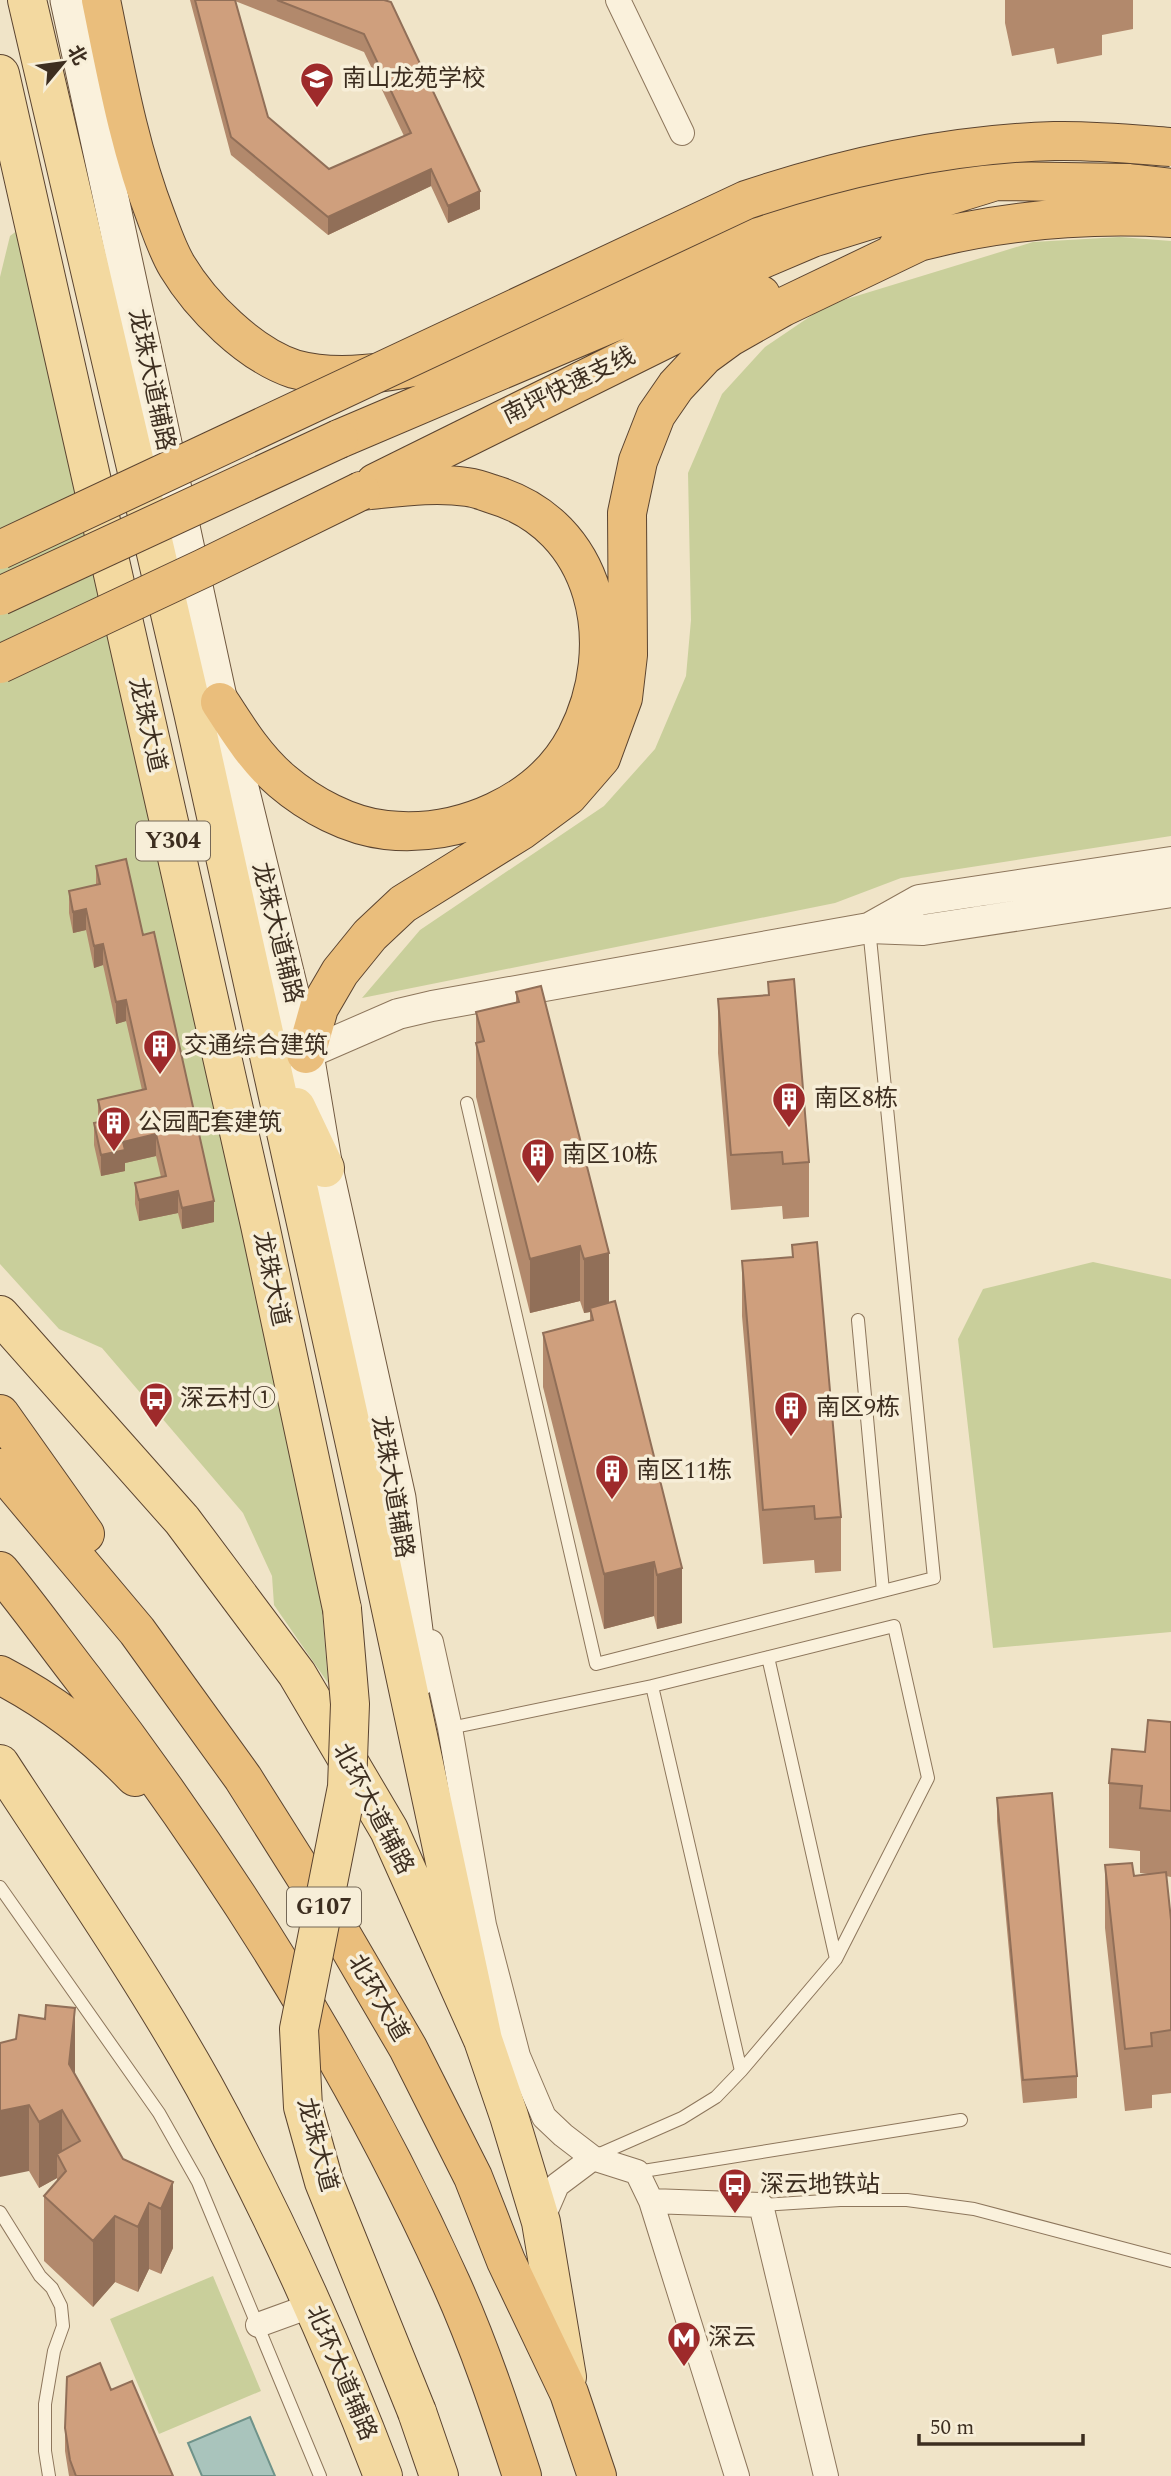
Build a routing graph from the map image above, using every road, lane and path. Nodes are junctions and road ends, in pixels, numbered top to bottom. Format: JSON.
{"nodes":[{"id":1,"x":27,"y":0,"type":"edge"},
{"id":2,"x":68,"y":0,"type":"edge"},
{"id":3,"x":101,"y":0,"type":"edge"},
{"id":4,"x":618,"y":0,"type":"edge"},
{"id":5,"x":0,"y":74,"type":"edge"},
{"id":6,"x":682,"y":133,"type":"dead end"},
{"id":7,"x":1171,"y":147,"type":"edge"},
{"id":8,"x":996,"y":181,"type":"junction"},
{"id":9,"x":1171,"y":188,"type":"edge"},
{"id":10,"x":1129,"y":199,"type":"junction"},
{"id":11,"x":1171,"y":218,"type":"edge"},
{"id":12,"x":923,"y":240,"type":"junction"},
{"id":13,"x":361,"y":491,"type":"junction"},
{"id":14,"x":0,"y":550,"type":"edge"},
{"id":15,"x":0,"y":596,"type":"edge"},
{"id":16,"x":0,"y":664,"type":"edge"},
{"id":17,"x":220,"y":702,"type":"junction"},
{"id":18,"x":1171,"y":862,"type":"edge"},
{"id":19,"x":1171,"y":892,"type":"edge"},
{"id":20,"x":869,"y":928,"type":"junction"},
{"id":21,"x":266,"y":1043,"type":"junction"},
{"id":22,"x":306,"y":1054,"type":"junction"},
{"id":23,"x":467,"y":1102,"type":"dead end"},
{"id":24,"x":325,"y":1168,"type":"junction"},
{"id":25,"x":0,"y":1315,"type":"edge"},
{"id":26,"x":858,"y":1320,"type":"dead end"},
{"id":27,"x":0,"y":1414,"type":"edge"},
{"id":28,"x":0,"y":1468,"type":"edge"},
{"id":29,"x":398,"y":1498,"type":"junction"},
{"id":30,"x":0,"y":1571,"type":"edge"},
{"id":31,"x":883,"y":1591,"type":"junction"},
{"id":32,"x":137,"y":1632,"type":"junction"},
{"id":33,"x":768,"y":1657,"type":"junction"},
{"id":34,"x":0,"y":1675,"type":"edge"},
{"id":35,"x":652,"y":1686,"type":"junction"},
{"id":36,"x":450,"y":1728,"type":"junction"},
{"id":37,"x":0,"y":1764,"type":"edge"},
{"id":38,"x":216,"y":1863,"type":"junction"},
{"id":39,"x":447,"y":1872,"type":"junction"},
{"id":40,"x":0,"y":1887,"type":"edge"},
{"id":41,"x":836,"y":1959,"type":"junction"},
{"id":42,"x":483,"y":2040,"type":"junction"},
{"id":43,"x":741,"y":2071,"type":"junction"},
{"id":44,"x":961,"y":2120,"type":"dead end"},
{"id":45,"x":593,"y":2158,"type":"junction"},
{"id":46,"x":637,"y":2172,"type":"junction"},
{"id":47,"x":652,"y":2201,"type":"junction"},
{"id":48,"x":761,"y":2204,"type":"junction"},
{"id":49,"x":0,"y":2213,"type":"edge"},
{"id":50,"x":541,"y":2222,"type":"junction"},
{"id":51,"x":1171,"y":2261,"type":"edge"},
{"id":52,"x":313,"y":2305,"type":"junction"},
{"id":53,"x":258,"y":2325,"type":"junction"},
{"id":54,"x":569,"y":2393,"type":"junction"},
{"id":55,"x":49,"y":2476,"type":"edge"},
{"id":56,"x":320,"y":2476,"type":"edge"},
{"id":57,"x":383,"y":2476,"type":"edge"},
{"id":58,"x":439,"y":2476,"type":"edge"},
{"id":59,"x":522,"y":2476,"type":"edge"},
{"id":60,"x":597,"y":2476,"type":"edge"},
{"id":61,"x":737,"y":2476,"type":"edge"},
{"id":62,"x":826,"y":2476,"type":"edge"}],
"edges":[{"from":1,"to":21,"type":"main road","name":"龙珠大道"},
{"from":2,"to":17,"type":"main road","name":"龙珠大道辅路"},
{"from":3,"to":8,"type":"highway"},
{"from":4,"to":6,"type":"street"},
{"from":5,"to":58,"type":"main road","name":"龙珠大道","number":"Y304","bridge":true},
{"from":7,"to":14,"type":"highway","bridge":true},
{"from":8,"to":10,"type":"highway","name":"南坪快速支线"},
{"from":8,"to":15,"type":"highway","name":"南坪快速支线","bridge":true},
{"from":9,"to":10,"type":"highway","name":"南坪快速支线"},
{"from":10,"to":11,"type":"highway","name":"南坪快速支线"},
{"from":10,"to":12,"type":"highway","name":"南坪快速支线"},
{"from":12,"to":13,"type":"highway","name":"南坪快速支线"},
{"from":12,"to":22,"type":"highway"},
{"from":13,"to":16,"type":"highway","name":"南坪快速支线","bridge":true},
{"from":13,"to":17,"type":"highway"},
{"from":17,"to":22,"type":"main road","name":"龙珠大道辅路"},
{"from":18,"to":20,"type":"street"},
{"from":19,"to":20,"type":"street"},
{"from":20,"to":22,"type":"street"},
{"from":20,"to":31,"type":"lane"},
{"from":21,"to":24,"type":"main road"},
{"from":21,"to":39,"type":"main road","name":"龙珠大道"},
{"from":22,"to":24,"type":"main road","name":"龙珠大道辅路"},
{"from":23,"to":31,"type":"lane"},
{"from":24,"to":29,"type":"main road","name":"龙珠大道辅路"},
{"from":25,"to":42,"type":"main road","name":"北环大道辅路"},
{"from":26,"to":31,"type":"lane"},
{"from":27,"to":32,"type":"highway"},
{"from":28,"to":32,"type":"highway","name":"北环大道","number":"G107"},
{"from":29,"to":36,"type":"street"},
{"from":29,"to":39,"type":"main road","name":"龙珠大道辅路"},
{"from":30,"to":38,"type":"highway","number":"G107"},
{"from":32,"to":54,"type":"highway","name":"北环大道","number":"G107"},
{"from":33,"to":35,"type":"lane"},
{"from":33,"to":41,"type":"lane"},
{"from":33,"to":41,"type":"lane"},
{"from":34,"to":38,"type":"highway"},
{"from":35,"to":36,"type":"lane"},
{"from":35,"to":43,"type":"lane"},
{"from":36,"to":45,"type":"street"},
{"from":37,"to":52,"type":"main road","name":"北环大道辅路"},
{"from":38,"to":59,"type":"highway","number":"G107"},
{"from":39,"to":42,"type":"main road","name":"龙珠大道"},
{"from":40,"to":53,"type":"lane"},
{"from":41,"to":43,"type":"lane"},
{"from":42,"to":50,"type":"main road","name":"北环大道辅路"},
{"from":43,"to":45,"type":"lane"},
{"from":44,"to":46,"type":"lane"},
{"from":45,"to":46,"type":"street"},
{"from":45,"to":50,"type":"street"},
{"from":46,"to":47,"type":"street"},
{"from":47,"to":48,"type":"street"},
{"from":47,"to":61,"type":"street"},
{"from":48,"to":51,"type":"lane"},
{"from":48,"to":62,"type":"street"},
{"from":49,"to":55,"type":"lane"},
{"from":50,"to":54,"type":"main road","name":"北环大道辅路"},
{"from":52,"to":53,"type":"street"},
{"from":52,"to":57,"type":"main road","name":"北环大道辅路"},
{"from":53,"to":56,"type":"lane"},
{"from":54,"to":60,"type":"highway","name":"北环大道","number":"G107"}]}
